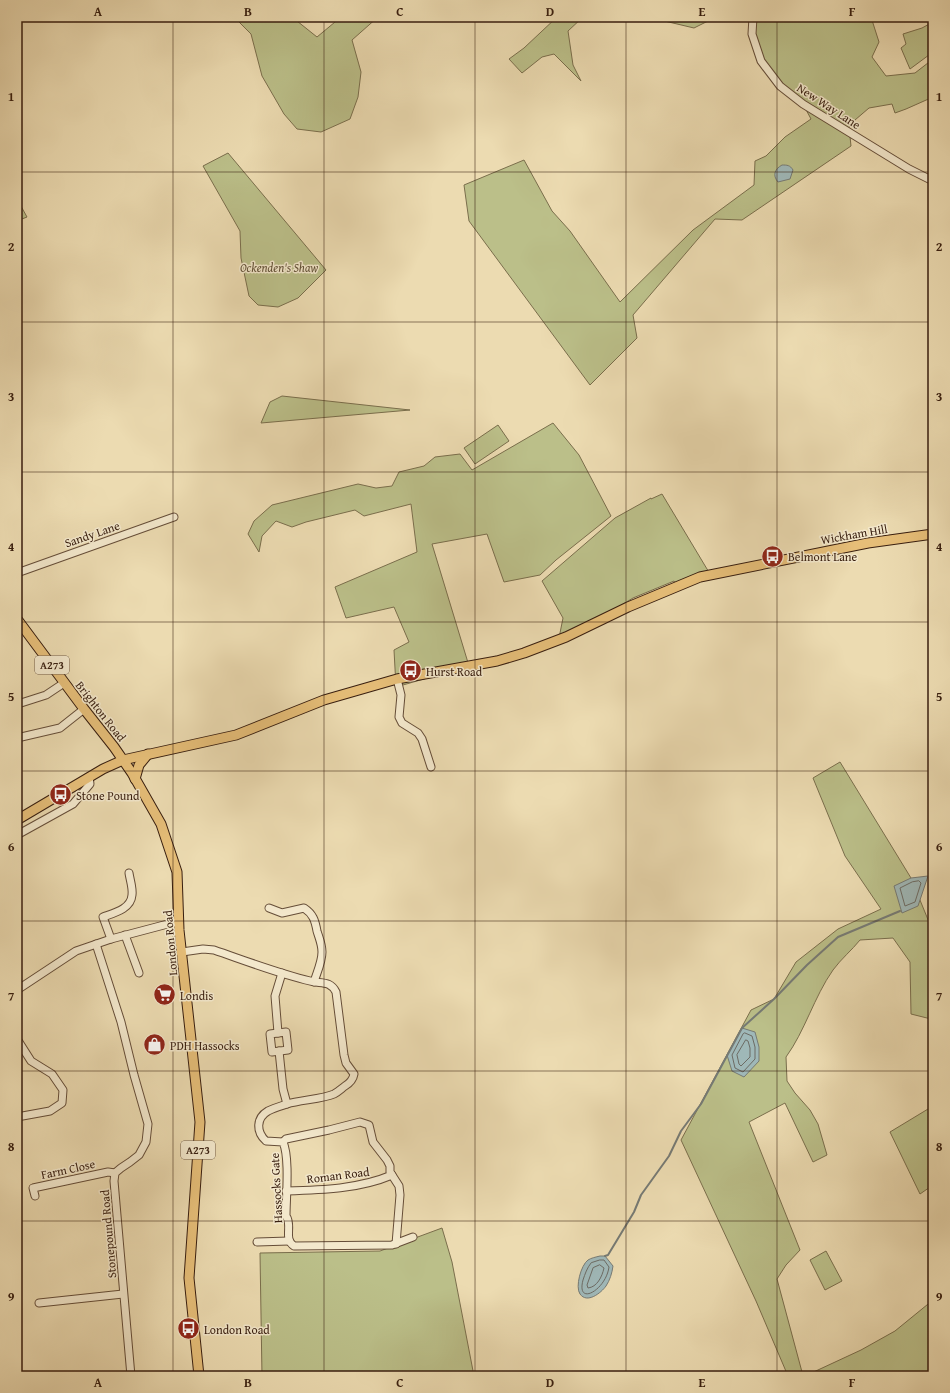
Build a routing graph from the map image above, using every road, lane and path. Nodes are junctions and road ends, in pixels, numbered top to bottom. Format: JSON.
{"nodes":[{"id":1,"x":753,"y":17,"type":"edge"},
{"id":2,"x":933,"y":181,"type":"edge"},
{"id":3,"x":174,"y":517,"type":"dead end"},
{"id":4,"x":933,"y":534,"type":"edge"},
{"id":5,"x":17,"y":573,"type":"edge"},
{"id":6,"x":17,"y":619,"type":"edge"},
{"id":7,"x":397,"y":679,"type":"junction"},
{"id":8,"x":64,"y":683,"type":"junction"},
{"id":9,"x":21,"y":702,"type":"dead end"},
{"id":10,"x":84,"y":709,"type":"junction"},
{"id":11,"x":17,"y":738,"type":"edge"},
{"id":12,"x":148,"y":754,"type":"junction"},
{"id":13,"x":123,"y":760,"type":"junction"},
{"id":14,"x":431,"y":767,"type":"dead end"},
{"id":15,"x":90,"y":777,"type":"junction"},
{"id":16,"x":135,"y":779,"type":"junction"},
{"id":17,"x":17,"y":820,"type":"edge"},
{"id":18,"x":17,"y":835,"type":"edge"},
{"id":19,"x":129,"y":873,"type":"dead end"},
{"id":20,"x":269,"y":908,"type":"dead end"},
{"id":21,"x":179,"y":921,"type":"junction"},
{"id":22,"x":125,"y":934,"type":"junction"},
{"id":23,"x":111,"y":938,"type":"junction"},
{"id":24,"x":96,"y":944,"type":"junction"},
{"id":25,"x":182,"y":952,"type":"junction"},
{"id":26,"x":139,"y":973,"type":"dead end"},
{"id":27,"x":282,"y":974,"type":"junction"},
{"id":28,"x":314,"y":982,"type":"junction"},
{"id":29,"x":17,"y":990,"type":"edge"},
{"id":30,"x":17,"y":1039,"type":"edge"},
{"id":31,"x":287,"y":1104,"type":"junction"},
{"id":32,"x":17,"y":1117,"type":"edge"},
{"id":33,"x":283,"y":1142,"type":"junction"},
{"id":34,"x":116,"y":1173,"type":"junction"},
{"id":35,"x":392,"y":1174,"type":"junction"},
{"id":36,"x":286,"y":1191,"type":"junction"},
{"id":37,"x":35,"y":1196,"type":"dead end"},
{"id":38,"x":413,"y":1237,"type":"dead end"},
{"id":39,"x":289,"y":1241,"type":"junction"},
{"id":40,"x":257,"y":1242,"type":"dead end"},
{"id":41,"x":396,"y":1244,"type":"junction"},
{"id":42,"x":123,"y":1294,"type":"junction"},
{"id":43,"x":39,"y":1303,"type":"dead end"},
{"id":44,"x":131,"y":1376,"type":"edge"},
{"id":45,"x":199,"y":1376,"type":"edge"}],
"edges":[{"from":1,"to":2,"type":"street","name":"New Way Lane"},
{"from":3,"to":5,"type":"street","name":"Sandy Lane"},
{"from":4,"to":7,"type":"main road","name":"Wickham Hill"},
{"from":6,"to":8,"type":"main road","name":"Brighton Road","number":"A273"},
{"from":7,"to":12,"type":"main road"},
{"from":7,"to":14,"type":"street"},
{"from":8,"to":9,"type":"street"},
{"from":8,"to":10,"type":"main road","name":"Brighton Road","number":"A273"},
{"from":10,"to":11,"type":"street"},
{"from":10,"to":13,"type":"main road","name":"Brighton Road","number":"A273"},
{"from":12,"to":13,"type":"main road"},
{"from":12,"to":16,"type":"main road"},
{"from":13,"to":15,"type":"main road"},
{"from":13,"to":16,"type":"main road","name":"London Road","number":"A273"},
{"from":15,"to":17,"type":"main road"},
{"from":15,"to":18,"type":"street"},
{"from":16,"to":21,"type":"main road","name":"London Road","number":"A273"},
{"from":19,"to":23,"type":"street"},
{"from":20,"to":28,"type":"street"},
{"from":21,"to":22,"type":"street"},
{"from":21,"to":25,"type":"main road","name":"London Road","number":"A273"},
{"from":22,"to":23,"type":"street"},
{"from":22,"to":26,"type":"street"},
{"from":23,"to":24,"type":"street"},
{"from":24,"to":29,"type":"street"},
{"from":24,"to":34,"type":"street","name":"Stonepound Road"},
{"from":25,"to":27,"type":"street"},
{"from":25,"to":45,"type":"main road","name":"London Road","number":"A273"},
{"from":27,"to":28,"type":"street"},
{"from":27,"to":31,"type":"street"},
{"from":28,"to":31,"type":"street","name":"Hassocks Gate"},
{"from":30,"to":32,"type":"street"},
{"from":31,"to":33,"type":"street","name":"Hassocks Gate"},
{"from":33,"to":35,"type":"street"},
{"from":33,"to":36,"type":"street","name":"Hassocks Gate"},
{"from":34,"to":37,"type":"street","name":"Farm Close"},
{"from":34,"to":42,"type":"street","name":"Stonepound Road"},
{"from":35,"to":36,"type":"street","name":"Roman Road"},
{"from":35,"to":41,"type":"street"},
{"from":36,"to":39,"type":"street","name":"Hassocks Gate"},
{"from":38,"to":41,"type":"street","name":"Hassocks Gate"},
{"from":39,"to":40,"type":"street","name":"Hassocks Gate"},
{"from":39,"to":41,"type":"street","name":"Hassocks Gate"},
{"from":42,"to":43,"type":"street"},
{"from":42,"to":44,"type":"street","name":"Stonepound Road"}]}
